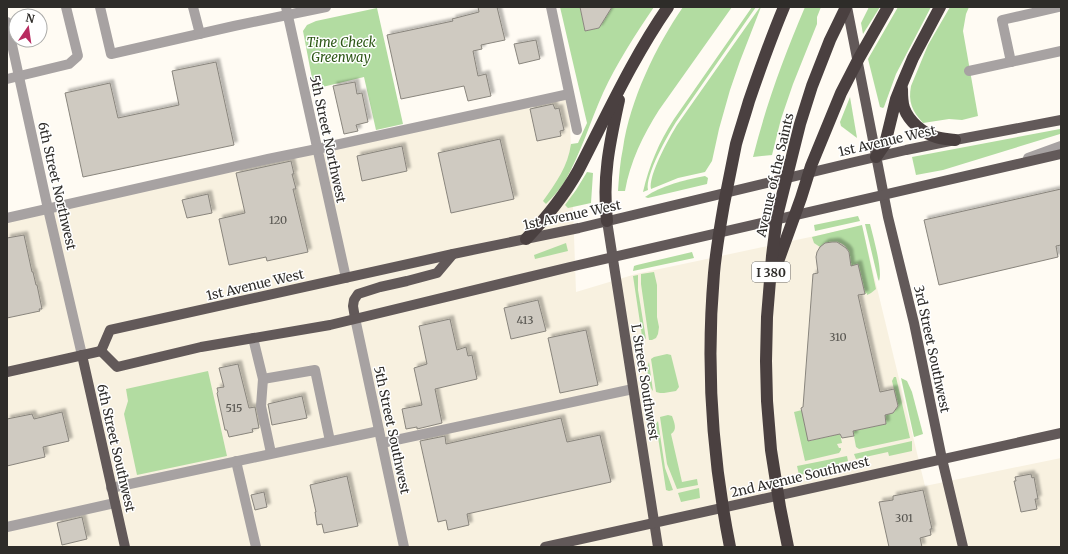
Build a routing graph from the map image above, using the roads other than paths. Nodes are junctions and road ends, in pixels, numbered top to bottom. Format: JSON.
{"nodes":[{"id":1,"x":66,"y":7,"type":"edge"},
{"id":2,"x":100,"y":7,"type":"edge"},
{"id":3,"x":193,"y":7,"type":"edge"},
{"id":4,"x":326,"y":7,"type":"edge"},
{"id":5,"x":551,"y":7,"type":"edge"},
{"id":6,"x":668,"y":7,"type":"edge"},
{"id":7,"x":784,"y":7,"type":"edge"},
{"id":8,"x":846,"y":7,"type":"edge"},
{"id":9,"x":888,"y":7,"type":"edge"},
{"id":10,"x":940,"y":7,"type":"edge"},
{"id":11,"x":1059,"y":7,"type":"edge"},
{"id":12,"x":287,"y":11,"type":"edge"},
{"id":13,"x":7,"y":22,"type":"edge"},
{"id":14,"x":200,"y":34,"type":"junction"},
{"id":15,"x":1061,"y":51,"type":"edge"},
{"id":16,"x":1011,"y":62,"type":"junction"},
{"id":17,"x":969,"y":70,"type":"dead end"},
{"id":18,"x":19,"y":76,"type":"junction"},
{"id":19,"x":7,"y":78,"type":"edge"},
{"id":20,"x":902,"y":84,"type":"junction"},
{"id":21,"x":622,"y":85,"type":"junction"},
{"id":22,"x":569,"y":94,"type":"junction"},
{"id":23,"x":1061,"y":120,"type":"edge"},
{"id":24,"x":577,"y":130,"type":"dead end"},
{"id":25,"x":955,"y":140,"type":"junction"},
{"id":26,"x":1061,"y":146,"type":"edge"},
{"id":27,"x":317,"y":149,"type":"junction"},
{"id":28,"x":1061,"y":154,"type":"edge"},
{"id":29,"x":876,"y":157,"type":"junction"},
{"id":30,"x":994,"y":170,"type":"junction"},
{"id":31,"x":884,"y":195,"type":"junction"},
{"id":32,"x":48,"y":209,"type":"junction"},
{"id":33,"x":7,"y":218,"type":"edge"},
{"id":34,"x":607,"y":221,"type":"junction"},
{"id":35,"x":526,"y":239,"type":"junction"},
{"id":36,"x":453,"y":254,"type":"junction"},
{"id":37,"x":612,"y":258,"type":"junction"},
{"id":38,"x":346,"y":278,"type":"junction"},
{"id":39,"x":770,"y":284,"type":"junction"},
{"id":40,"x":354,"y":318,"type":"junction"},
{"id":41,"x":253,"y":338,"type":"junction"},
{"id":42,"x":101,"y":351,"type":"junction"},
{"id":43,"x":82,"y":355,"type":"junction"},
{"id":44,"x":7,"y":372,"type":"edge"},
{"id":45,"x":263,"y":379,"type":"junction"},
{"id":46,"x":633,"y":389,"type":"junction"},
{"id":47,"x":379,"y":431,"type":"junction"},
{"id":48,"x":1061,"y":433,"type":"edge"},
{"id":49,"x":330,"y":441,"type":"junction"},
{"id":50,"x":382,"y":443,"type":"junction"},
{"id":51,"x":270,"y":454,"type":"junction"},
{"id":52,"x":942,"y":459,"type":"junction"},
{"id":53,"x":236,"y":461,"type":"junction"},
{"id":54,"x":111,"y":488,"type":"junction"},
{"id":55,"x":115,"y":503,"type":"junction"},
{"id":56,"x":654,"y":523,"type":"junction"},
{"id":57,"x":7,"y":526,"type":"edge"},
{"id":58,"x":125,"y":547,"type":"edge"},
{"id":59,"x":256,"y":547,"type":"edge"},
{"id":60,"x":404,"y":547,"type":"edge"},
{"id":61,"x":545,"y":547,"type":"edge"},
{"id":62,"x":658,"y":547,"type":"edge"},
{"id":63,"x":730,"y":547,"type":"edge"},
{"id":64,"x":788,"y":547,"type":"edge"},
{"id":65,"x":963,"y":547,"type":"edge"}],
"edges":[{"from":1,"to":18,"type":"street"},
{"from":2,"to":14,"type":"street"},
{"from":3,"to":14,"type":"street"},
{"from":4,"to":12,"type":"street"},
{"from":5,"to":22,"type":"street"},
{"from":6,"to":21,"type":"highway"},
{"from":7,"to":63,"type":"highway","bridge":true},
{"from":8,"to":29,"type":"main road","name":"3rd Street Southwest"},
{"from":8,"to":39,"type":"highway","name":"Avenue of the Saints","number":"I 380","bridge":true},
{"from":9,"to":39,"type":"highway","bridge":true},
{"from":10,"to":20,"type":"highway"},
{"from":11,"to":16,"type":"street"},
{"from":12,"to":14,"type":"street"},
{"from":12,"to":27,"type":"street","name":"5th Street Northwest"},
{"from":13,"to":18,"type":"street","name":"6th Street Northwest"},
{"from":15,"to":16,"type":"street"},
{"from":16,"to":17,"type":"street"},
{"from":18,"to":19,"type":"street"},
{"from":18,"to":32,"type":"street","name":"6th Street Northwest"},
{"from":20,"to":25,"type":"highway"},
{"from":20,"to":29,"type":"highway"},
{"from":21,"to":34,"type":"highway"},
{"from":21,"to":35,"type":"highway"},
{"from":22,"to":24,"type":"street"},
{"from":22,"to":27,"type":"street"},
{"from":23,"to":25,"type":"main road","name":"1st Avenue West"},
{"from":25,"to":29,"type":"main road","name":"1st Avenue West"},
{"from":26,"to":30,"type":"street"},
{"from":27,"to":32,"type":"street"},
{"from":27,"to":38,"type":"street","name":"5th Street Northwest"},
{"from":28,"to":30,"type":"main road"},
{"from":29,"to":31,"type":"main road","name":"3rd Street Southwest"},
{"from":29,"to":34,"type":"main road","name":"1st Avenue West"},
{"from":30,"to":31,"type":"main road"},
{"from":31,"to":37,"type":"main road"},
{"from":31,"to":52,"type":"main road","name":"3rd Street Southwest"},
{"from":32,"to":33,"type":"street"},
{"from":32,"to":43,"type":"street","name":"6th Street Northwest"},
{"from":34,"to":35,"type":"main road","name":"1st Avenue West"},
{"from":34,"to":37,"type":"main road","name":"L Street Southwest"},
{"from":35,"to":36,"type":"main road","name":"1st Avenue West"},
{"from":36,"to":38,"type":"main road","name":"1st Avenue West"},
{"from":36,"to":40,"type":"main road"},
{"from":37,"to":40,"type":"main road"},
{"from":37,"to":46,"type":"main road","name":"L Street Southwest"},
{"from":38,"to":42,"type":"main road","name":"1st Avenue West"},
{"from":39,"to":64,"type":"highway","name":"Avenue of the Saints","number":"I 380","bridge":true},
{"from":40,"to":41,"type":"main road"},
{"from":40,"to":47,"type":"street","name":"5th Street Southwest"},
{"from":41,"to":42,"type":"main road"},
{"from":41,"to":45,"type":"street"},
{"from":42,"to":43,"type":"main road"},
{"from":43,"to":44,"type":"main road"},
{"from":43,"to":54,"type":"main road","name":"6th Street Southwest"},
{"from":45,"to":49,"type":"street"},
{"from":45,"to":51,"type":"street"},
{"from":46,"to":50,"type":"street"},
{"from":46,"to":56,"type":"main road","name":"L Street Southwest"},
{"from":47,"to":49,"type":"street"},
{"from":47,"to":50,"type":"street","name":"5th Street Southwest"},
{"from":48,"to":52,"type":"main road","name":"2nd Avenue Southwest"},
{"from":49,"to":51,"type":"street"},
{"from":50,"to":60,"type":"street","name":"5th Street Southwest"},
{"from":51,"to":53,"type":"street"},
{"from":52,"to":56,"type":"main road","name":"2nd Avenue Southwest"},
{"from":52,"to":65,"type":"main road","name":"3rd Street Southwest"},
{"from":53,"to":54,"type":"street"},
{"from":53,"to":59,"type":"street"},
{"from":54,"to":55,"type":"main road","name":"6th Street Southwest"},
{"from":55,"to":57,"type":"street"},
{"from":55,"to":58,"type":"main road","name":"6th Street Southwest"},
{"from":56,"to":61,"type":"main road","name":"2nd Avenue Southwest"},
{"from":56,"to":62,"type":"main road","name":"L Street Southwest"}]}
